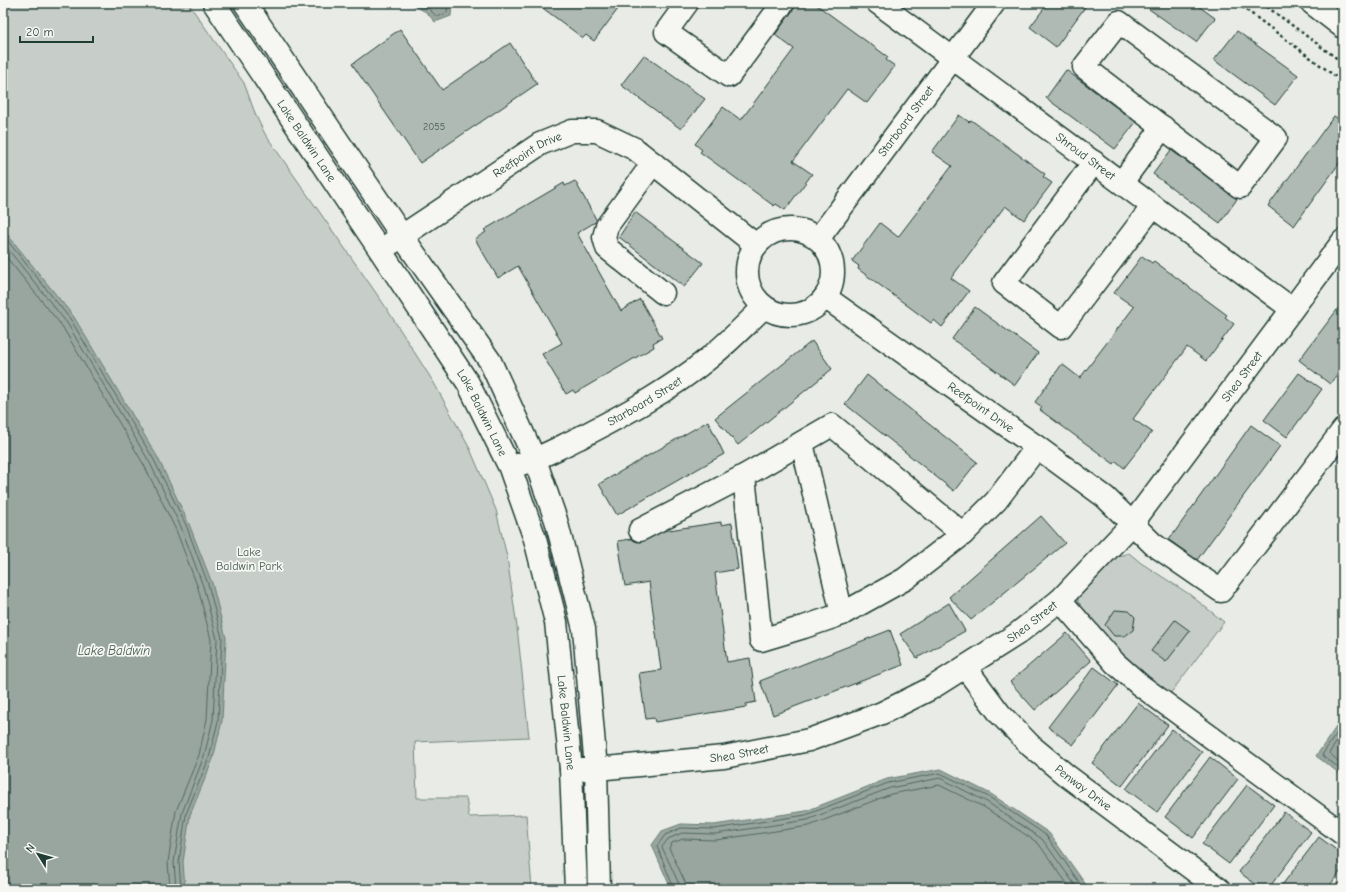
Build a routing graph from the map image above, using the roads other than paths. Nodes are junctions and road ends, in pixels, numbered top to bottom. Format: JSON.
{"nodes":[{"id":1,"x":214,"y":3,"type":"edge"},
{"id":2,"x":245,"y":3,"type":"edge"},
{"id":3,"x":687,"y":3,"type":"edge"},
{"id":4,"x":783,"y":3,"type":"edge"},
{"id":5,"x":878,"y":3,"type":"edge"},
{"id":6,"x":994,"y":3,"type":"edge"},
{"id":7,"x":1312,"y":3,"type":"edge"},
{"id":8,"x":1343,"y":27,"type":"edge"},
{"id":9,"x":953,"y":57,"type":"junction"},
{"id":10,"x":1162,"y":127,"type":"junction"},
{"id":11,"x":1094,"y":162,"type":"junction"},
{"id":12,"x":653,"y":163,"type":"junction"},
{"id":13,"x":1122,"y":182,"type":"junction"},
{"id":14,"x":1153,"y":206,"type":"junction"},
{"id":15,"x":402,"y":236,"type":"junction"},
{"id":16,"x":818,"y":239,"type":"junction"},
{"id":17,"x":1343,"y":241,"type":"edge"},
{"id":18,"x":756,"y":245,"type":"junction"},
{"id":19,"x":380,"y":250,"type":"junction"},
{"id":20,"x":663,"y":293,"type":"dead end"},
{"id":21,"x":825,"y":297,"type":"junction"},
{"id":22,"x":763,"y":308,"type":"junction"},
{"id":23,"x":1292,"y":309,"type":"junction"},
{"id":24,"x":1343,"y":430,"type":"edge"},
{"id":25,"x":802,"y":443,"type":"junction"},
{"id":26,"x":1037,"y":447,"type":"junction"},
{"id":27,"x":535,"y":460,"type":"junction"},
{"id":28,"x":510,"y":468,"type":"junction"},
{"id":29,"x":744,"y":476,"type":"junction"},
{"id":30,"x":1132,"y":524,"type":"junction"},
{"id":31,"x":640,"y":530,"type":"dead end"},
{"id":32,"x":963,"y":534,"type":"junction"},
{"id":33,"x":1060,"y":600,"type":"junction"},
{"id":34,"x":842,"y":614,"type":"junction"},
{"id":35,"x":965,"y":667,"type":"junction"},
{"id":36,"x":596,"y":769,"type":"junction"},
{"id":37,"x":570,"y":770,"type":"junction"},
{"id":38,"x":1343,"y":834,"type":"edge"},
{"id":39,"x":576,"y":889,"type":"edge"},
{"id":40,"x":599,"y":889,"type":"edge"},
{"id":41,"x":1219,"y":889,"type":"edge"}],
"edges":[{"from":1,"to":19,"type":"street","name":"Lake Baldwin Lane"},
{"from":2,"to":15,"type":"street","name":"Lake Baldwin Lane"},
{"from":3,"to":4,"type":"street"},
{"from":5,"to":9,"type":"street","name":"Shroud Street"},
{"from":6,"to":9,"type":"street","name":"Starboard Street"},
{"from":7,"to":8,"type":"street"},
{"from":9,"to":11,"type":"street","name":"Shroud Street"},
{"from":9,"to":16,"type":"street","name":"Starboard Street"},
{"from":10,"to":10,"type":"street"},
{"from":10,"to":13,"type":"street"},
{"from":11,"to":13,"type":"street","name":"Shroud Street"},
{"from":11,"to":14,"type":"street"},
{"from":12,"to":15,"type":"street","name":"Reefpoint Drive"},
{"from":12,"to":18,"type":"street","name":"Reefpoint Drive"},
{"from":12,"to":20,"type":"street"},
{"from":13,"to":14,"type":"street","name":"Shroud Street"},
{"from":14,"to":23,"type":"street","name":"Shroud Street"},
{"from":15,"to":19,"type":"street","name":"Reefpoint Drive"},
{"from":15,"to":27,"type":"street","name":"Lake Baldwin Lane"},
{"from":16,"to":18,"type":"street"},
{"from":16,"to":21,"type":"street"},
{"from":17,"to":23,"type":"street","name":"Shea Street"},
{"from":18,"to":22,"type":"street"},
{"from":19,"to":28,"type":"street","name":"Lake Baldwin Lane"},
{"from":21,"to":22,"type":"street"},
{"from":21,"to":26,"type":"street","name":"Reefpoint Drive"},
{"from":22,"to":27,"type":"street","name":"Starboard Street"},
{"from":23,"to":30,"type":"street","name":"Shea Street"},
{"from":24,"to":30,"type":"street","name":"Reefpoint Drive"},
{"from":25,"to":29,"type":"street"},
{"from":25,"to":32,"type":"street"},
{"from":25,"to":34,"type":"street"},
{"from":26,"to":30,"type":"street","name":"Reefpoint Drive"},
{"from":26,"to":32,"type":"street"},
{"from":27,"to":28,"type":"street","name":"Starboard Street"},
{"from":27,"to":36,"type":"street","name":"Lake Baldwin Lane"},
{"from":28,"to":37,"type":"street","name":"Lake Baldwin Lane"},
{"from":29,"to":31,"type":"street"},
{"from":29,"to":34,"type":"street"},
{"from":30,"to":33,"type":"street","name":"Shea Street"},
{"from":32,"to":34,"type":"street"},
{"from":33,"to":35,"type":"street","name":"Shea Street"},
{"from":33,"to":38,"type":"street"},
{"from":35,"to":36,"type":"street","name":"Shea Street"},
{"from":35,"to":41,"type":"street","name":"Penway Drive"},
{"from":36,"to":37,"type":"street","name":"Shea Street"},
{"from":36,"to":40,"type":"street","name":"Lake Baldwin Lane"},
{"from":37,"to":39,"type":"street","name":"Lake Baldwin Lane"}]}
